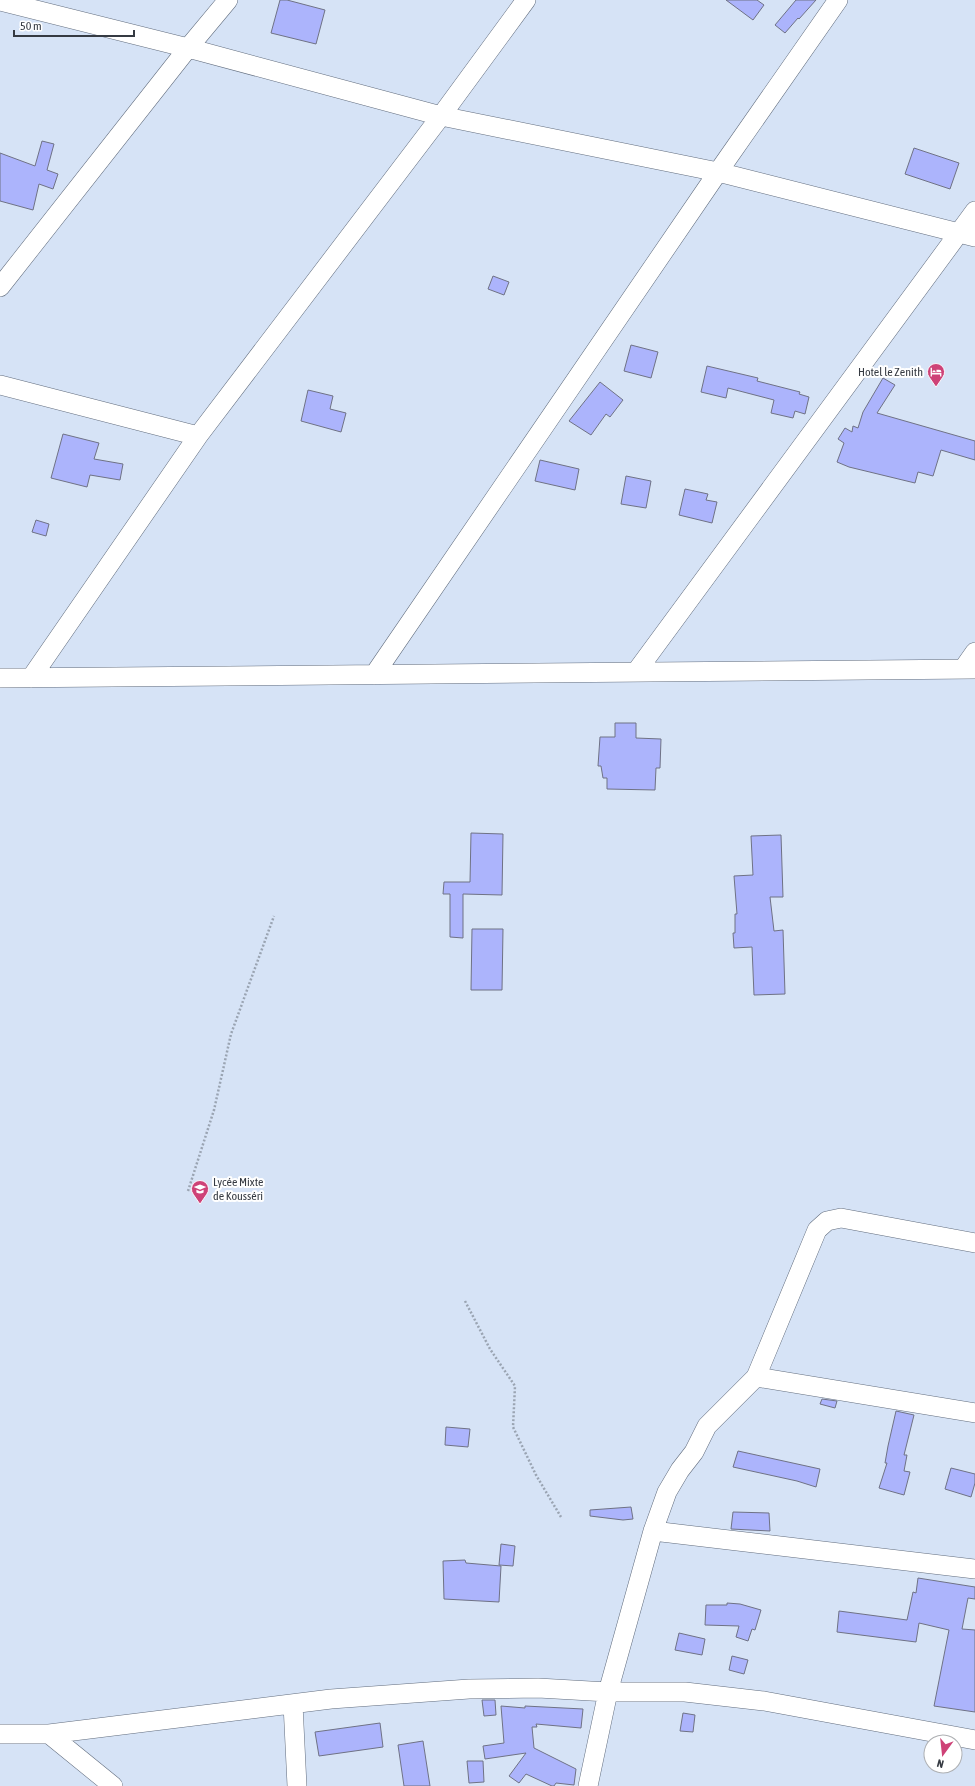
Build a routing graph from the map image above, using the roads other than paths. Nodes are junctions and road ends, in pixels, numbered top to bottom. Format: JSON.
{"nodes":[{"id":1,"x":228,"y":0,"type":"edge"},
{"id":2,"x":526,"y":0,"type":"edge"},
{"id":3,"x":838,"y":0,"type":"edge"},
{"id":4,"x":0,"y":1,"type":"edge"},
{"id":5,"x":188,"y":48,"type":"junction"},
{"id":6,"x":441,"y":116,"type":"junction"},
{"id":7,"x":718,"y":172,"type":"junction"},
{"id":8,"x":975,"y":211,"type":"edge"},
{"id":9,"x":967,"y":235,"type":"edge"},
{"id":10,"x":0,"y":287,"type":"edge"},
{"id":11,"x":0,"y":385,"type":"edge"},
{"id":12,"x":198,"y":436,"type":"junction"},
{"id":13,"x":975,"y":652,"type":"edge"},
{"id":14,"x":969,"y":669,"type":"edge"},
{"id":15,"x":636,"y":672,"type":"junction"},
{"id":16,"x":374,"y":674,"type":"junction"},
{"id":17,"x":0,"y":678,"type":"edge"},
{"id":18,"x":31,"y":678,"type":"junction"},
{"id":19,"x":975,"y":1243,"type":"edge"},
{"id":20,"x":756,"y":1377,"type":"junction"},
{"id":21,"x":975,"y":1413,"type":"edge"},
{"id":22,"x":653,"y":1531,"type":"junction"},
{"id":23,"x":975,"y":1569,"type":"edge"},
{"id":24,"x":608,"y":1692,"type":"junction"},
{"id":25,"x":293,"y":1704,"type":"junction"},
{"id":26,"x":0,"y":1734,"type":"edge"},
{"id":27,"x":48,"y":1734,"type":"junction"},
{"id":28,"x":975,"y":1740,"type":"edge"},
{"id":29,"x":114,"y":1786,"type":"edge"},
{"id":30,"x":297,"y":1786,"type":"edge"},
{"id":31,"x":588,"y":1786,"type":"edge"}],
"edges":[{"from":1,"to":5,"type":"street"},
{"from":2,"to":6,"type":"street"},
{"from":3,"to":7,"type":"street"},
{"from":4,"to":5,"type":"street"},
{"from":5,"to":6,"type":"street"},
{"from":5,"to":10,"type":"street"},
{"from":6,"to":7,"type":"street"},
{"from":6,"to":12,"type":"street"},
{"from":7,"to":9,"type":"street"},
{"from":7,"to":16,"type":"street"},
{"from":8,"to":9,"type":"street"},
{"from":9,"to":15,"type":"street"},
{"from":11,"to":12,"type":"street"},
{"from":12,"to":18,"type":"street"},
{"from":13,"to":14,"type":"street"},
{"from":14,"to":15,"type":"street"},
{"from":15,"to":16,"type":"street"},
{"from":16,"to":18,"type":"street"},
{"from":17,"to":18,"type":"street"},
{"from":19,"to":20,"type":"street"},
{"from":20,"to":21,"type":"street"},
{"from":20,"to":22,"type":"street"},
{"from":22,"to":23,"type":"street"},
{"from":22,"to":24,"type":"street"},
{"from":24,"to":25,"type":"street"},
{"from":24,"to":28,"type":"street"},
{"from":24,"to":31,"type":"street"},
{"from":25,"to":27,"type":"street"},
{"from":25,"to":30,"type":"street"},
{"from":26,"to":27,"type":"street"},
{"from":27,"to":29,"type":"street"}]}
